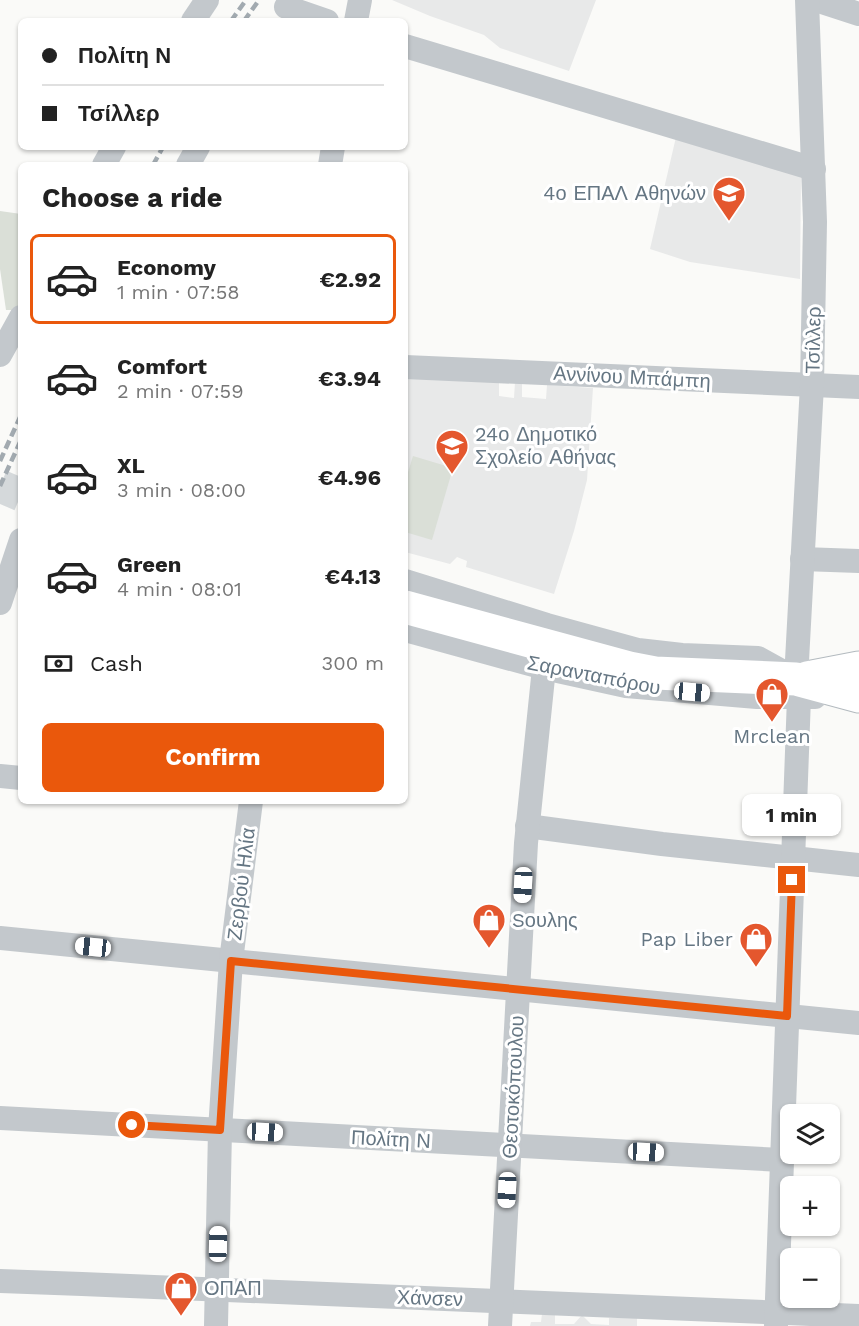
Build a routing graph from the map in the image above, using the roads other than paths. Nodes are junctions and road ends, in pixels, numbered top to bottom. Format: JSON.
{"nodes":[{"id":1,"x":207,"y":0,"type":"edge"},
{"id":2,"x":360,"y":0,"type":"edge"},
{"id":3,"x":807,"y":0,"type":"edge"},
{"id":4,"x":816,"y":0,"type":"edge"},
{"id":5,"x":285,"y":9,"type":"edge"},
{"id":6,"x":859,"y":14,"type":"edge"},
{"id":7,"x":195,"y":18,"type":"edge"},
{"id":8,"x":316,"y":18,"type":"edge"},
{"id":9,"x":357,"y":18,"type":"edge"},
{"id":10,"x":408,"y":47,"type":"edge"},
{"id":11,"x":814,"y":169,"type":"junction"},
{"id":12,"x":18,"y":322,"type":"edge"},
{"id":13,"x":0,"y":355,"type":"edge"},
{"id":14,"x":408,"y":367,"type":"edge"},
{"id":15,"x":812,"y":385,"type":"junction"},
{"id":16,"x":859,"y":387,"type":"edge"},
{"id":17,"x":18,"y":549,"type":"edge"},
{"id":18,"x":802,"y":559,"type":"junction"},
{"id":19,"x":859,"y":561,"type":"edge"},
{"id":20,"x":408,"y":582,"type":"edge"},
{"id":21,"x":0,"y":603,"type":"edge"},
{"id":22,"x":408,"y":608,"type":"edge"},
{"id":23,"x":408,"y":631,"type":"edge"},
{"id":24,"x":544,"y":668,"type":"junction"},
{"id":25,"x":859,"y":668,"type":"edge"},
{"id":26,"x":797,"y":688,"type":"junction"},
{"id":27,"x":859,"y":696,"type":"edge"},
{"id":28,"x":0,"y":776,"type":"edge"},
{"id":29,"x":18,"y":778,"type":"edge"},
{"id":30,"x":251,"y":804,"type":"edge"},
{"id":31,"x":527,"y":826,"type":"junction"},
{"id":32,"x":793,"y":858,"type":"junction"},
{"id":33,"x":859,"y":865,"type":"edge"},
{"id":34,"x":0,"y":938,"type":"edge"},
{"id":35,"x":231,"y":961,"type":"junction"},
{"id":36,"x":518,"y":989,"type":"junction"},
{"id":37,"x":787,"y":1016,"type":"junction"},
{"id":38,"x":859,"y":1023,"type":"edge"},
{"id":39,"x":784,"y":1104,"type":"edge"},
{"id":40,"x":0,"y":1118,"type":"edge"},
{"id":41,"x":220,"y":1130,"type":"junction"},
{"id":42,"x":509,"y":1145,"type":"junction"},
{"id":43,"x":780,"y":1160,"type":"edge"},
{"id":44,"x":782,"y":1164,"type":"edge"},
{"id":45,"x":0,"y":1281,"type":"edge"},
{"id":46,"x":217,"y":1289,"type":"junction"},
{"id":47,"x":501,"y":1301,"type":"junction"},
{"id":48,"x":776,"y":1319,"type":"edge"},
{"id":49,"x":848,"y":1319,"type":"edge"},
{"id":50,"x":216,"y":1326,"type":"edge"},
{"id":51,"x":500,"y":1326,"type":"edge"}],
"edges":[{"from":1,"to":7,"type":"street"},
{"from":2,"to":9,"type":"street"},
{"from":3,"to":11,"type":"street","name":"Τσίλλερ"},
{"from":4,"to":6,"type":"street"},
{"from":5,"to":8,"type":"street"},
{"from":10,"to":11,"type":"street"},
{"from":11,"to":15,"type":"street","name":"Τσίλλερ"},
{"from":12,"to":13,"type":"street"},
{"from":14,"to":15,"type":"street","name":"Αννίνου Μπάμπη"},
{"from":15,"to":16,"type":"street","name":"Αννίνου Μπάμπη"},
{"from":15,"to":18,"type":"street","name":"Τσίλλερ"},
{"from":17,"to":21,"type":"street"},
{"from":18,"to":19,"type":"street"},
{"from":18,"to":26,"type":"street","name":"Τσίλλερ"},
{"from":20,"to":26,"type":"street","name":"Σαρανταπόρου"},
{"from":22,"to":26,"type":"street","name":"Σαρανταπόρου"},
{"from":23,"to":24,"type":"street","name":"Σαρανταπόρου"},
{"from":24,"to":26,"type":"street","name":"Σαρανταπόρου"},
{"from":24,"to":31,"type":"street","name":"Θεοτοκόπουλου"},
{"from":25,"to":26,"type":"street","name":"Σαρανταπόρου"},
{"from":26,"to":27,"type":"street","name":"Σαρανταπόρου"},
{"from":26,"to":32,"type":"street","name":"Τσίλλερ"},
{"from":28,"to":29,"type":"street"},
{"from":30,"to":35,"type":"street","name":"Ζερβού Ηλία"},
{"from":31,"to":32,"type":"street"},
{"from":31,"to":36,"type":"street","name":"Θεοτοκόπουλου"},
{"from":32,"to":33,"type":"street"},
{"from":32,"to":37,"type":"street","name":"Τσίλλερ"},
{"from":34,"to":35,"type":"street"},
{"from":35,"to":36,"type":"street"},
{"from":35,"to":41,"type":"street","name":"Ζερβού Ηλία"},
{"from":36,"to":37,"type":"street"},
{"from":36,"to":42,"type":"street","name":"Θεοτοκόπουλου"},
{"from":37,"to":38,"type":"street"},
{"from":37,"to":39,"type":"street","name":"Τσίλλερ"},
{"from":40,"to":41,"type":"street","name":"Πολίτη Ν"},
{"from":41,"to":42,"type":"street","name":"Πολίτη Ν"},
{"from":41,"to":46,"type":"street","name":"Ζερβού Ηλία"},
{"from":42,"to":43,"type":"street","name":"Πολίτη Ν"},
{"from":42,"to":47,"type":"street","name":"Θεοτοκόπουλου"},
{"from":44,"to":48,"type":"street","name":"Τσίλλερ"},
{"from":45,"to":46,"type":"street","name":"Χάνσεν"},
{"from":46,"to":47,"type":"street","name":"Χάνσεν"},
{"from":46,"to":50,"type":"street","name":"Ζερβού Ηλία"},
{"from":47,"to":48,"type":"street","name":"Χάνσεν"},
{"from":47,"to":51,"type":"street","name":"Θεοτοκόπουλου"},
{"from":48,"to":49,"type":"street","name":"Χάνσεν"}]}
